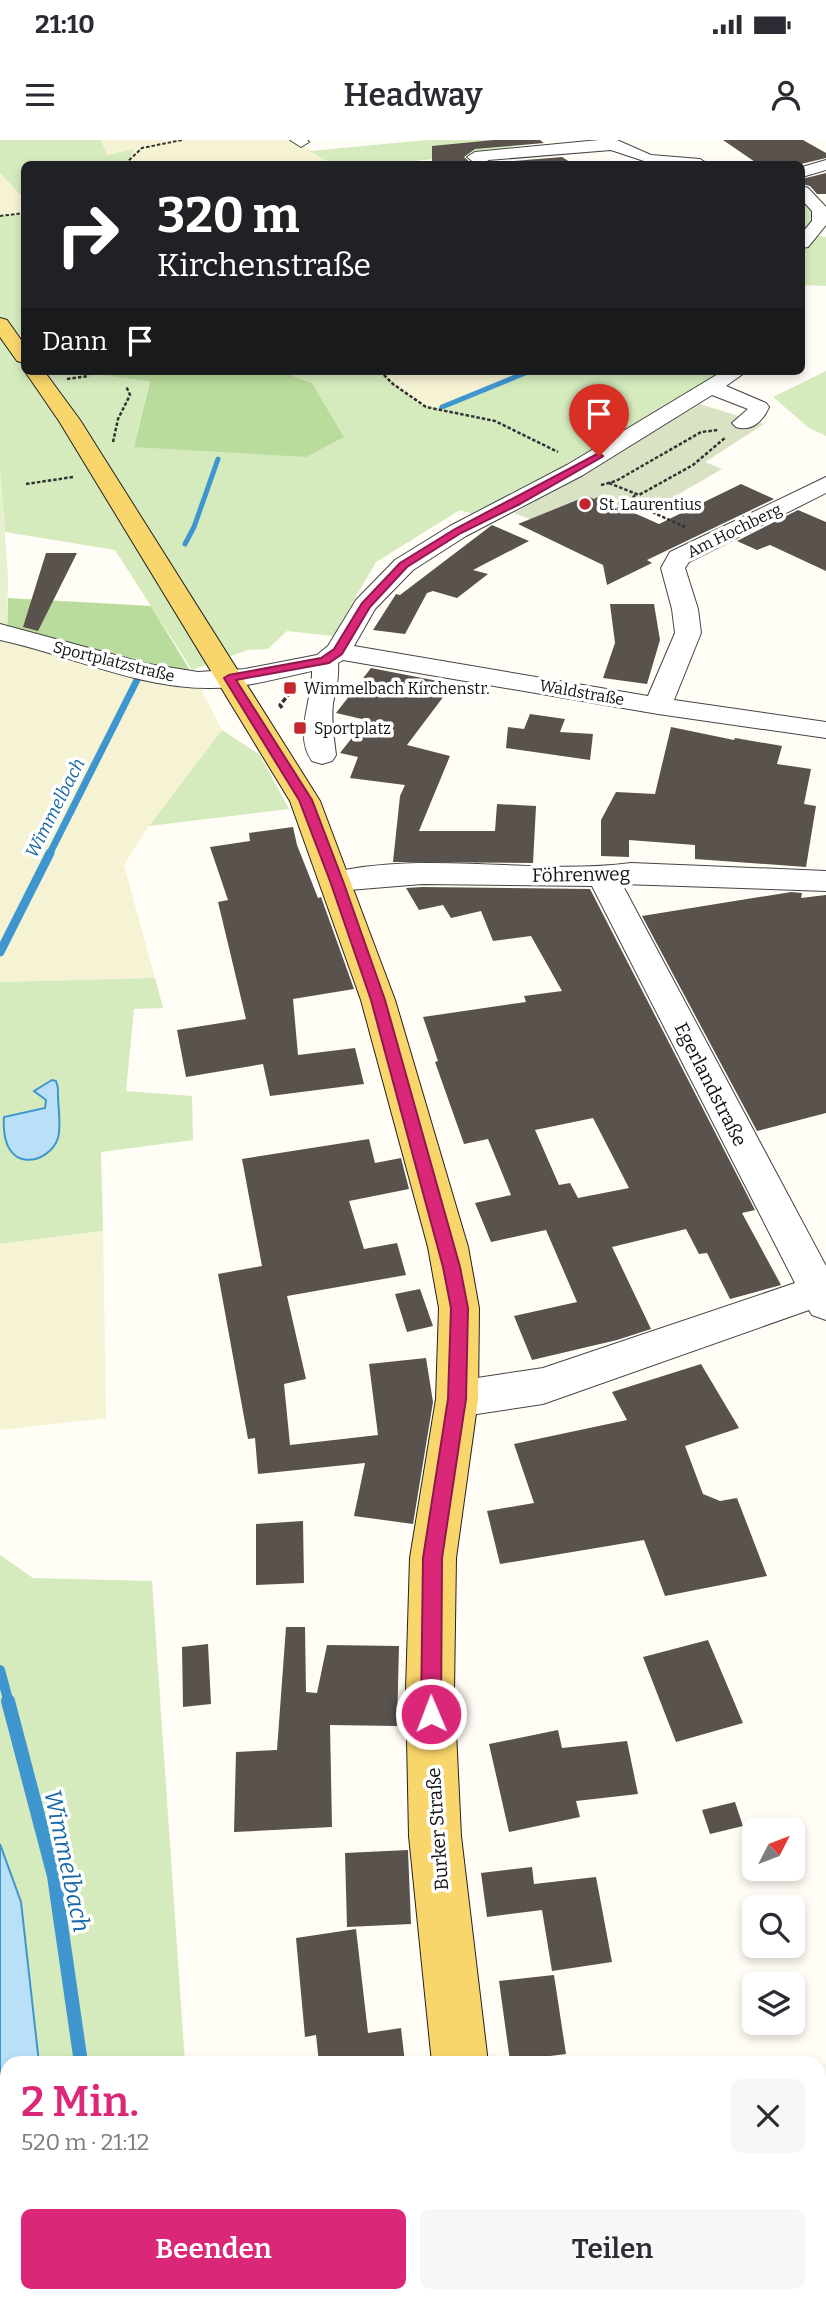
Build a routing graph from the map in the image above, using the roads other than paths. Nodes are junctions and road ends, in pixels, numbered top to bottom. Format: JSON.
{"nodes":[{"id":1,"x":610,"y":142,"type":"edge"},
{"id":2,"x":481,"y":161,"type":"dead end"},
{"id":3,"x":634,"y":161,"type":"edge"},
{"id":4,"x":826,"y":165,"type":"edge"},
{"id":5,"x":805,"y":171,"type":"edge"},
{"id":6,"x":805,"y":172,"type":"edge"},
{"id":7,"x":826,"y":176,"type":"edge"},
{"id":8,"x":805,"y":194,"type":"edge"},
{"id":9,"x":805,"y":240,"type":"edge"},
{"id":10,"x":0,"y":324,"type":"edge"},
{"id":11,"x":21,"y":353,"type":"edge"},
{"id":12,"x":37,"y":375,"type":"edge"},
{"id":13,"x":731,"y":375,"type":"edge"},
{"id":14,"x":711,"y":388,"type":"junction"},
{"id":15,"x":736,"y":427,"type":"road end"},
{"id":16,"x":823,"y":487,"type":"edge"},
{"id":17,"x":0,"y":632,"type":"edge"},
{"id":18,"x":331,"y":656,"type":"junction"},
{"id":19,"x":229,"y":678,"type":"junction"},
{"id":20,"x":658,"y":706,"type":"junction"},
{"id":21,"x":826,"y":730,"type":"edge"},
{"id":22,"x":322,"y":755,"type":"dead end"},
{"id":23,"x":603,"y":877,"type":"junction"},
{"id":24,"x":337,"y":881,"type":"junction"},
{"id":25,"x":826,"y":881,"type":"edge"},
{"id":26,"x":823,"y":1294,"type":"edge"},
{"id":27,"x":457,"y":1399,"type":"junction"},
{"id":28,"x":459,"y":2056,"type":"edge"}],
"edges":[{"from":1,"to":2,"type":"street"},
{"from":1,"to":3,"type":"street"},
{"from":4,"to":5,"type":"street"},
{"from":6,"to":7,"type":"street"},
{"from":8,"to":9,"type":"street"},
{"from":10,"to":11,"type":"main road"},
{"from":12,"to":19,"type":"main road","name":"Burker Straße"},
{"from":13,"to":14,"type":"street"},
{"from":14,"to":15,"type":"street"},
{"from":14,"to":18,"type":"street"},
{"from":16,"to":20,"type":"street","name":"Am Hochberg"},
{"from":17,"to":19,"type":"street","name":"Sportplatzstraße"},
{"from":18,"to":19,"type":"street","name":"Sportplatzstraße"},
{"from":18,"to":20,"type":"street","name":"Waldstraße"},
{"from":18,"to":22,"type":"street"},
{"from":19,"to":24,"type":"main road","name":"Burker Straße"},
{"from":20,"to":21,"type":"street","name":"Waldstraße"},
{"from":23,"to":24,"type":"street","name":"Föhrenweg"},
{"from":23,"to":25,"type":"street","name":"Föhrenweg"},
{"from":23,"to":26,"type":"street","name":"Egerlandstraße"},
{"from":24,"to":27,"type":"main road","name":"Burker Straße"},
{"from":26,"to":27,"type":"street","name":"Egerlandstraße"},
{"from":27,"to":28,"type":"main road","name":"Burker Straße"}]}
